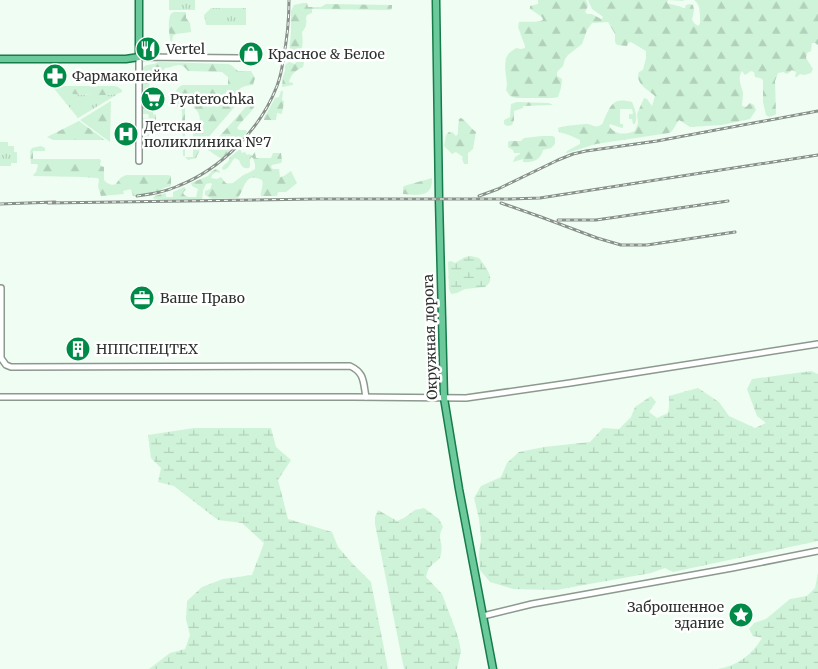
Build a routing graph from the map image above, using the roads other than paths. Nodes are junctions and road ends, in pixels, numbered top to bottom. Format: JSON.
{"nodes":[{"id":1,"x":139,"y":0,"type":"edge"},
{"id":2,"x":436,"y":0,"type":"edge"},
{"id":3,"x":139,"y":57,"type":"junction"},
{"id":4,"x":239,"y":58,"type":"dead end"},
{"id":5,"x":0,"y":59,"type":"edge"},
{"id":6,"x":139,"y":161,"type":"dead end"},
{"id":7,"x":1,"y":288,"type":"dead end"},
{"id":8,"x":818,"y":344,"type":"edge"},
{"id":9,"x":0,"y":396,"type":"edge"},
{"id":10,"x":366,"y":397,"type":"junction"},
{"id":11,"x":444,"y":398,"type":"junction"},
{"id":12,"x":818,"y":551,"type":"edge"},
{"id":13,"x":483,"y":616,"type":"junction"},
{"id":14,"x":493,"y":669,"type":"edge"}],
"edges":[{"from":1,"to":3,"type":"main road"},
{"from":2,"to":11,"type":"main road","name":"Окружная дорога"},
{"from":3,"to":4,"type":"street"},
{"from":3,"to":5,"type":"main road"},
{"from":3,"to":6,"type":"street"},
{"from":7,"to":10,"type":"street"},
{"from":8,"to":11,"type":"street"},
{"from":9,"to":10,"type":"street"},
{"from":10,"to":11,"type":"street"},
{"from":11,"to":13,"type":"main road","name":"Окружная дорога"},
{"from":12,"to":13,"type":"street"},
{"from":13,"to":14,"type":"main road","name":"Окружная дорога"}]}
